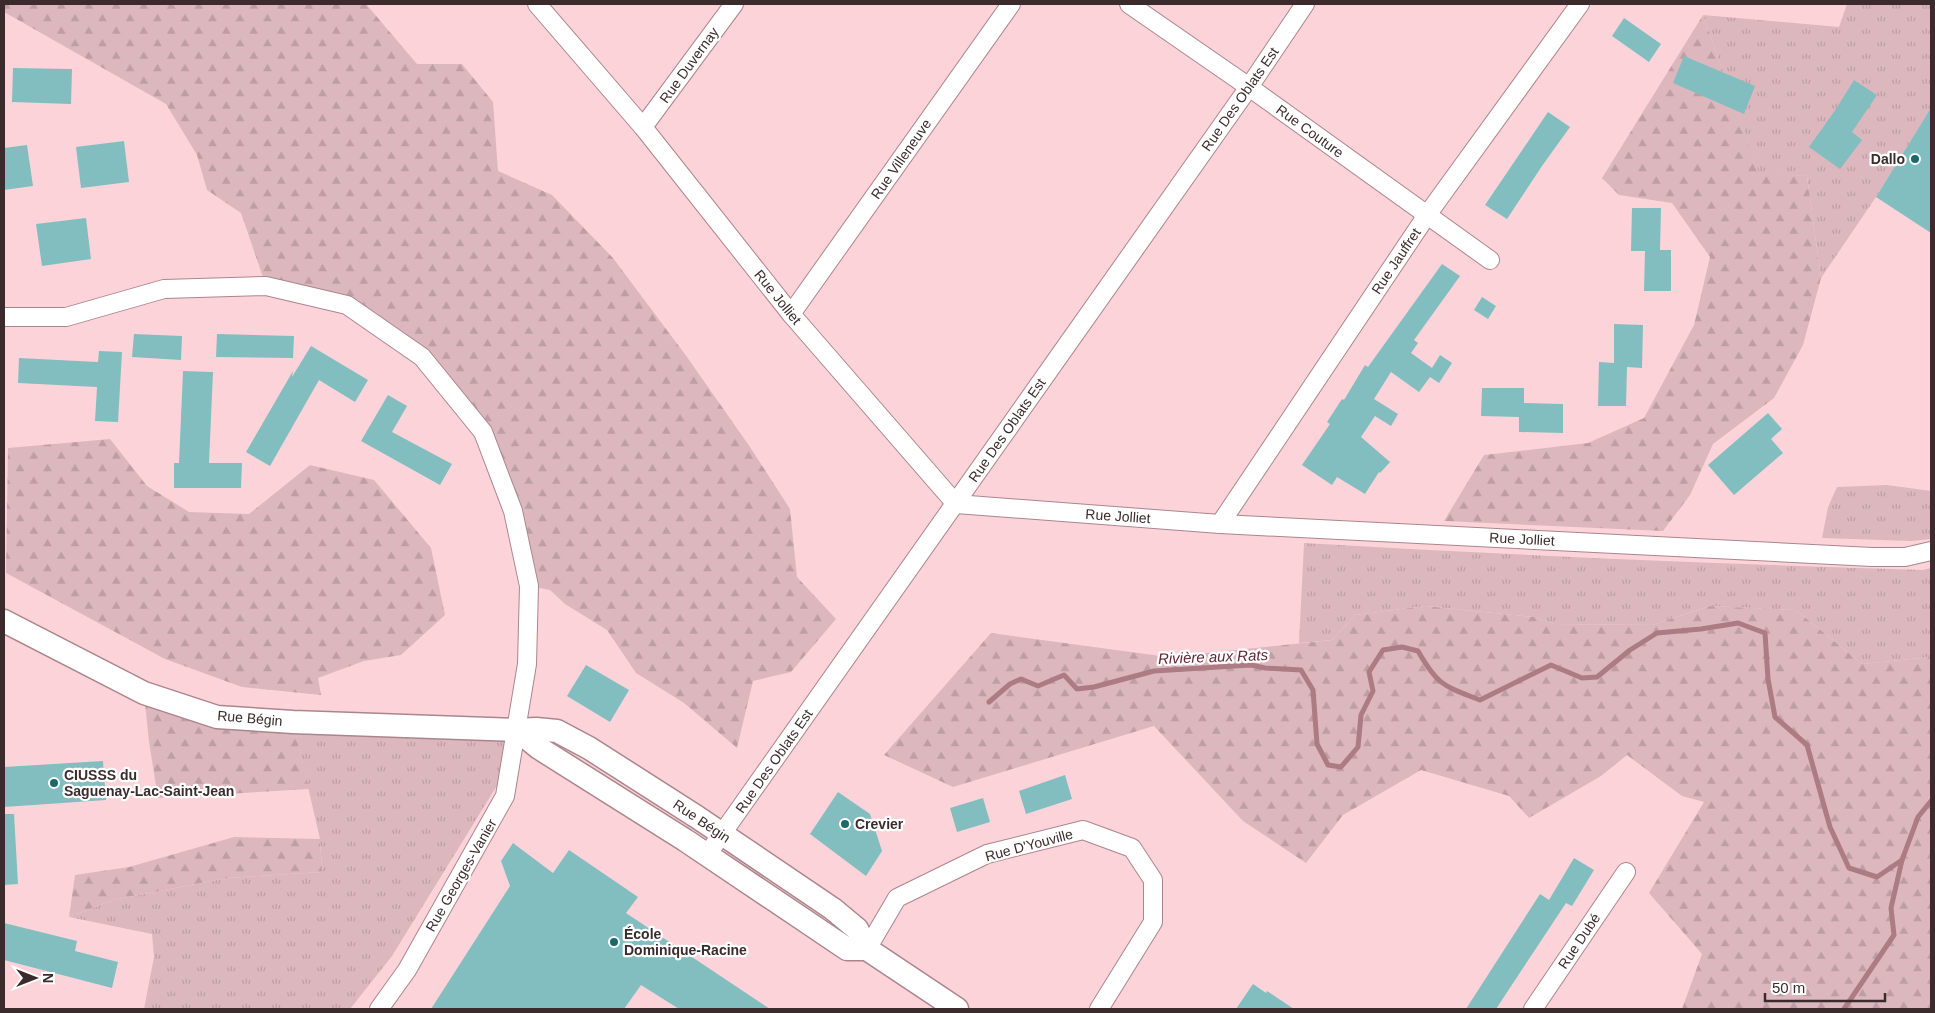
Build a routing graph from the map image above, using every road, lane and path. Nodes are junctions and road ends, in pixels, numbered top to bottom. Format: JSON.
{"nodes":[{"id":1,"x":537,"y":4,"type":"edge"},
{"id":2,"x":734,"y":4,"type":"edge"},
{"id":3,"x":1011,"y":4,"type":"edge"},
{"id":4,"x":1129,"y":4,"type":"edge"},
{"id":5,"x":1305,"y":4,"type":"edge"},
{"id":6,"x":1580,"y":4,"type":"edge"},
{"id":7,"x":1249,"y":87,"type":"junction"},
{"id":8,"x":643,"y":127,"type":"junction"},
{"id":9,"x":1427,"y":215,"type":"junction"},
{"id":10,"x":1490,"y":260,"type":"dead end"},
{"id":11,"x":791,"y":314,"type":"junction"},
{"id":12,"x":4,"y":317,"type":"edge"},
{"id":13,"x":956,"y":504,"type":"junction"},
{"id":14,"x":1220,"y":524,"type":"junction"},
{"id":15,"x":1931,"y":551,"type":"edge"},
{"id":16,"x":4,"y":621,"type":"edge"},
{"id":17,"x":517,"y":730,"type":"junction"},
{"id":18,"x":722,"y":834,"type":"junction"},
{"id":19,"x":707,"y":855,"type":"junction"},
{"id":20,"x":1626,"y":872,"type":"dead end"},
{"id":21,"x":867,"y":949,"type":"junction"},
{"id":22,"x":379,"y":1009,"type":"edge"},
{"id":23,"x":957,"y":1009,"type":"edge"},
{"id":24,"x":1099,"y":1009,"type":"edge"},
{"id":25,"x":1533,"y":1009,"type":"edge"}],
"edges":[{"from":1,"to":8,"type":"street","name":"Rue Jolliet"},
{"from":2,"to":8,"type":"street","name":"Rue Duvernay"},
{"from":3,"to":11,"type":"street","name":"Rue Villeneuve"},
{"from":4,"to":7,"type":"street","name":"Rue Couture"},
{"from":5,"to":7,"type":"street","name":"Rue Des Oblats Est"},
{"from":6,"to":9,"type":"street","name":"Rue Jauffret"},
{"from":7,"to":9,"type":"street","name":"Rue Couture"},
{"from":7,"to":13,"type":"street","name":"Rue Des Oblats Est"},
{"from":8,"to":11,"type":"street","name":"Rue Jolliet"},
{"from":9,"to":10,"type":"street","name":"Rue Couture"},
{"from":9,"to":14,"type":"street","name":"Rue Jauffret"},
{"from":11,"to":13,"type":"street","name":"Rue Jolliet"},
{"from":12,"to":17,"type":"street","name":"Rue Georges-Vanier"},
{"from":13,"to":14,"type":"street","name":"Rue Jolliet"},
{"from":13,"to":18,"type":"street","name":"Rue Des Oblats Est"},
{"from":14,"to":15,"type":"street","name":"Rue Jolliet"},
{"from":16,"to":17,"type":"street","name":"Rue Bégin"},
{"from":17,"to":18,"type":"street","name":"Rue Bégin"},
{"from":17,"to":19,"type":"street","name":"Rue Bégin"},
{"from":17,"to":22,"type":"street","name":"Rue Georges-Vanier"},
{"from":18,"to":19,"type":"street","name":"Rue Des Oblats Est"},
{"from":18,"to":21,"type":"street","name":"Rue Bégin"},
{"from":19,"to":21,"type":"street","name":"Rue Bégin"},
{"from":20,"to":25,"type":"street","name":"Rue Dubé"},
{"from":21,"to":23,"type":"street","name":"Rue Bégin"},
{"from":21,"to":24,"type":"street","name":"Rue D'Youville"}]}
